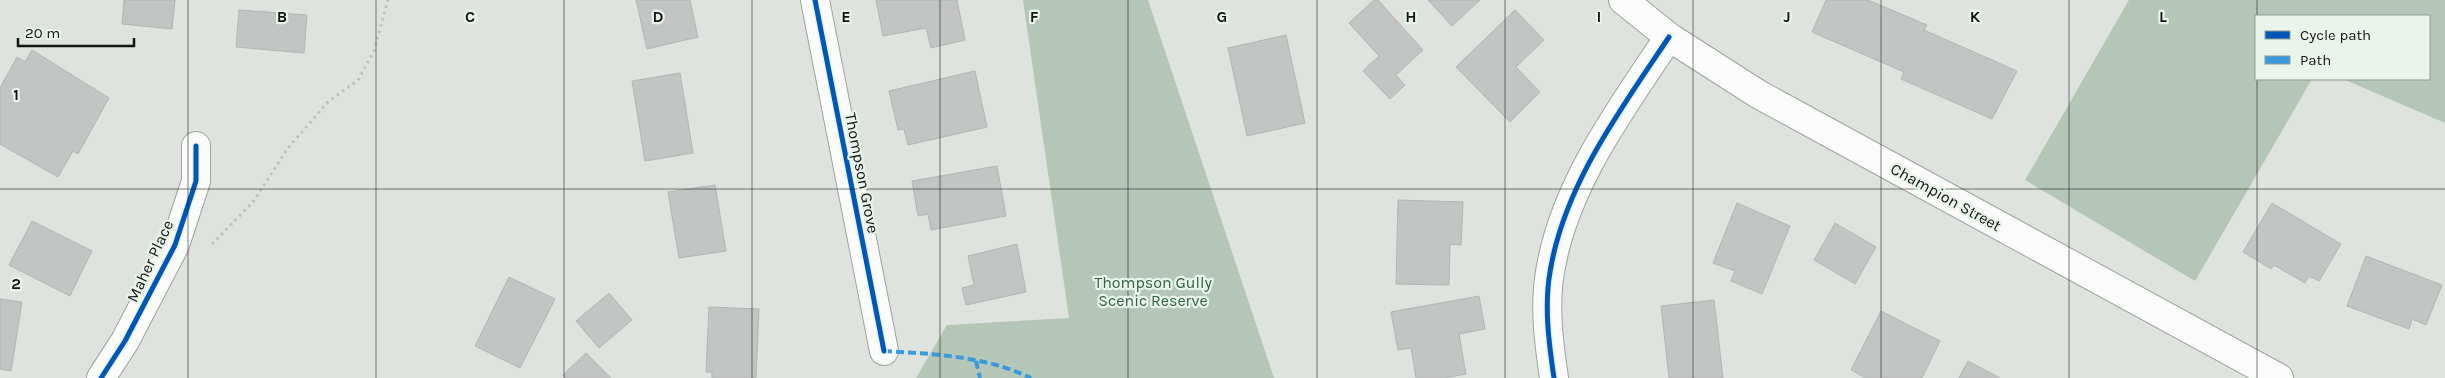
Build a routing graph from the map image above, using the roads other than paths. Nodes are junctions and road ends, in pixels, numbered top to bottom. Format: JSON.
{"nodes":[{"id":1,"x":815,"y":0,"type":"edge"},
{"id":2,"x":1623,"y":0,"type":"edge"},
{"id":3,"x":1669,"y":37,"type":"junction"},
{"id":4,"x":196,"y":146,"type":"dead end"},
{"id":5,"x":884,"y":351,"type":"dead end"},
{"id":6,"x":101,"y":378,"type":"edge"},
{"id":7,"x":1554,"y":378,"type":"edge"},
{"id":8,"x":2279,"y":378,"type":"edge"}],
"edges":[{"from":1,"to":5,"type":"street","name":"Thompson Grove"},
{"from":2,"to":3,"type":"street","name":"Champion Street"},
{"from":3,"to":7,"type":"street"},
{"from":3,"to":8,"type":"street","name":"Champion Street"},
{"from":4,"to":6,"type":"street","name":"Maher Place"}]}
